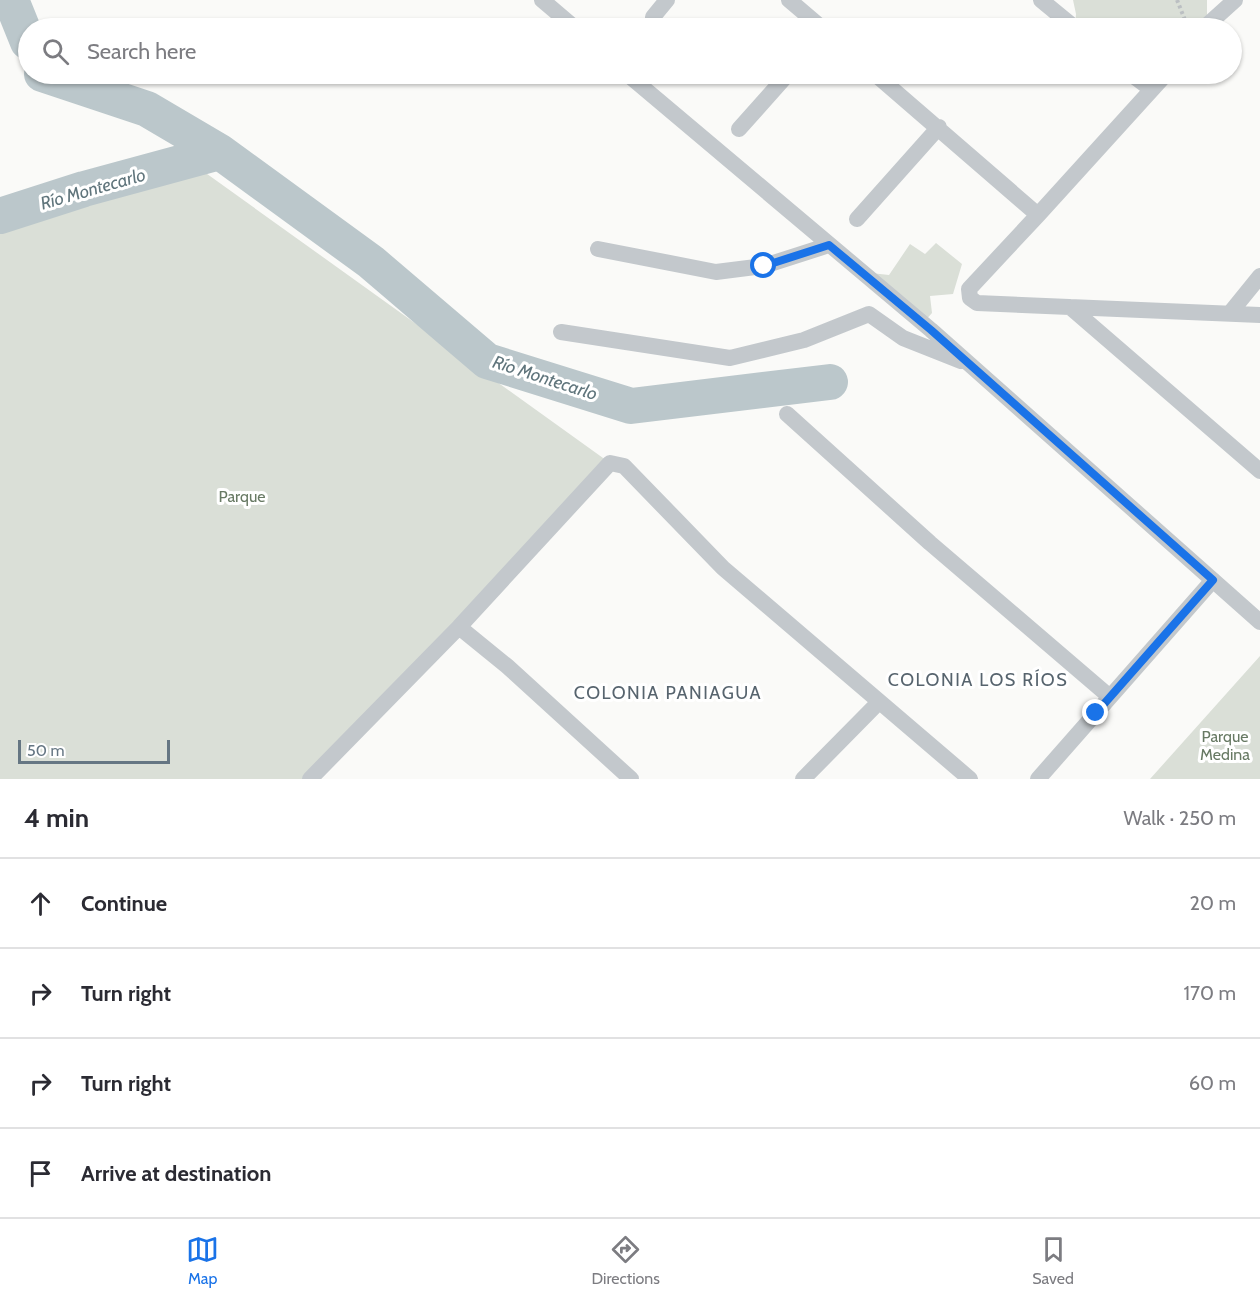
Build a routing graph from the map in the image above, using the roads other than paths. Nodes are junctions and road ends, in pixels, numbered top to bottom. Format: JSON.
{"nodes":[{"id":1,"x":542,"y":0,"type":"edge"},
{"id":2,"x":667,"y":0,"type":"edge"},
{"id":3,"x":789,"y":0,"type":"edge"},
{"id":4,"x":1041,"y":0,"type":"edge"},
{"id":5,"x":1235,"y":0,"type":"edge"},
{"id":6,"x":653,"y":17,"type":"dead end"},
{"id":7,"x":563,"y":18,"type":"edge"},
{"id":8,"x":810,"y":18,"type":"edge"},
{"id":9,"x":1062,"y":18,"type":"edge"},
{"id":10,"x":1215,"y":18,"type":"edge"},
{"id":11,"x":639,"y":84,"type":"edge"},
{"id":12,"x":779,"y":84,"type":"edge"},
{"id":13,"x":887,"y":84,"type":"edge"},
{"id":14,"x":1145,"y":84,"type":"edge"},
{"id":15,"x":1157,"y":84,"type":"edge"},
{"id":16,"x":1152,"y":89,"type":"junction"},
{"id":17,"x":939,"y":127,"type":"junction"},
{"id":18,"x":739,"y":129,"type":"dead end"},
{"id":19,"x":1038,"y":215,"type":"junction"},
{"id":20,"x":857,"y":219,"type":"dead end"},
{"id":21,"x":829,"y":245,"type":"junction"},
{"id":22,"x":598,"y":249,"type":"dead end"},
{"id":23,"x":1260,"y":276,"type":"edge"},
{"id":24,"x":1070,"y":307,"type":"junction"},
{"id":25,"x":1230,"y":313,"type":"junction"},
{"id":26,"x":1260,"y":315,"type":"edge"},
{"id":27,"x":561,"y":332,"type":"dead end"},
{"id":28,"x":972,"y":366,"type":"junction"},
{"id":29,"x":787,"y":414,"type":"dead end"},
{"id":30,"x":1260,"y":471,"type":"edge"},
{"id":31,"x":1213,"y":580,"type":"junction"},
{"id":32,"x":1260,"y":622,"type":"edge"},
{"id":33,"x":459,"y":627,"type":"junction"},
{"id":34,"x":1110,"y":697,"type":"junction"},
{"id":35,"x":878,"y":703,"type":"junction"},
{"id":36,"x":310,"y":779,"type":"edge"},
{"id":37,"x":631,"y":779,"type":"edge"},
{"id":38,"x":803,"y":779,"type":"edge"},
{"id":39,"x":970,"y":779,"type":"edge"},
{"id":40,"x":1038,"y":779,"type":"edge"}],
"edges":[{"from":1,"to":7,"type":"street"},
{"from":2,"to":6,"type":"street"},
{"from":3,"to":8,"type":"street"},
{"from":4,"to":9,"type":"street"},
{"from":5,"to":10,"type":"street"},
{"from":11,"to":21,"type":"street"},
{"from":12,"to":18,"type":"street"},
{"from":13,"to":17,"type":"street"},
{"from":14,"to":16,"type":"street"},
{"from":15,"to":16,"type":"street"},
{"from":16,"to":19,"type":"street"},
{"from":17,"to":19,"type":"street"},
{"from":17,"to":20,"type":"street"},
{"from":19,"to":24,"type":"street"},
{"from":21,"to":22,"type":"street"},
{"from":21,"to":28,"type":"street"},
{"from":23,"to":25,"type":"street"},
{"from":24,"to":25,"type":"street"},
{"from":24,"to":30,"type":"street"},
{"from":25,"to":26,"type":"street"},
{"from":27,"to":28,"type":"street"},
{"from":28,"to":31,"type":"street"},
{"from":29,"to":34,"type":"street"},
{"from":31,"to":32,"type":"street"},
{"from":31,"to":34,"type":"street"},
{"from":33,"to":35,"type":"street"},
{"from":33,"to":36,"type":"street"},
{"from":33,"to":37,"type":"street"},
{"from":34,"to":40,"type":"street"},
{"from":35,"to":38,"type":"street"},
{"from":35,"to":39,"type":"street"}]}
